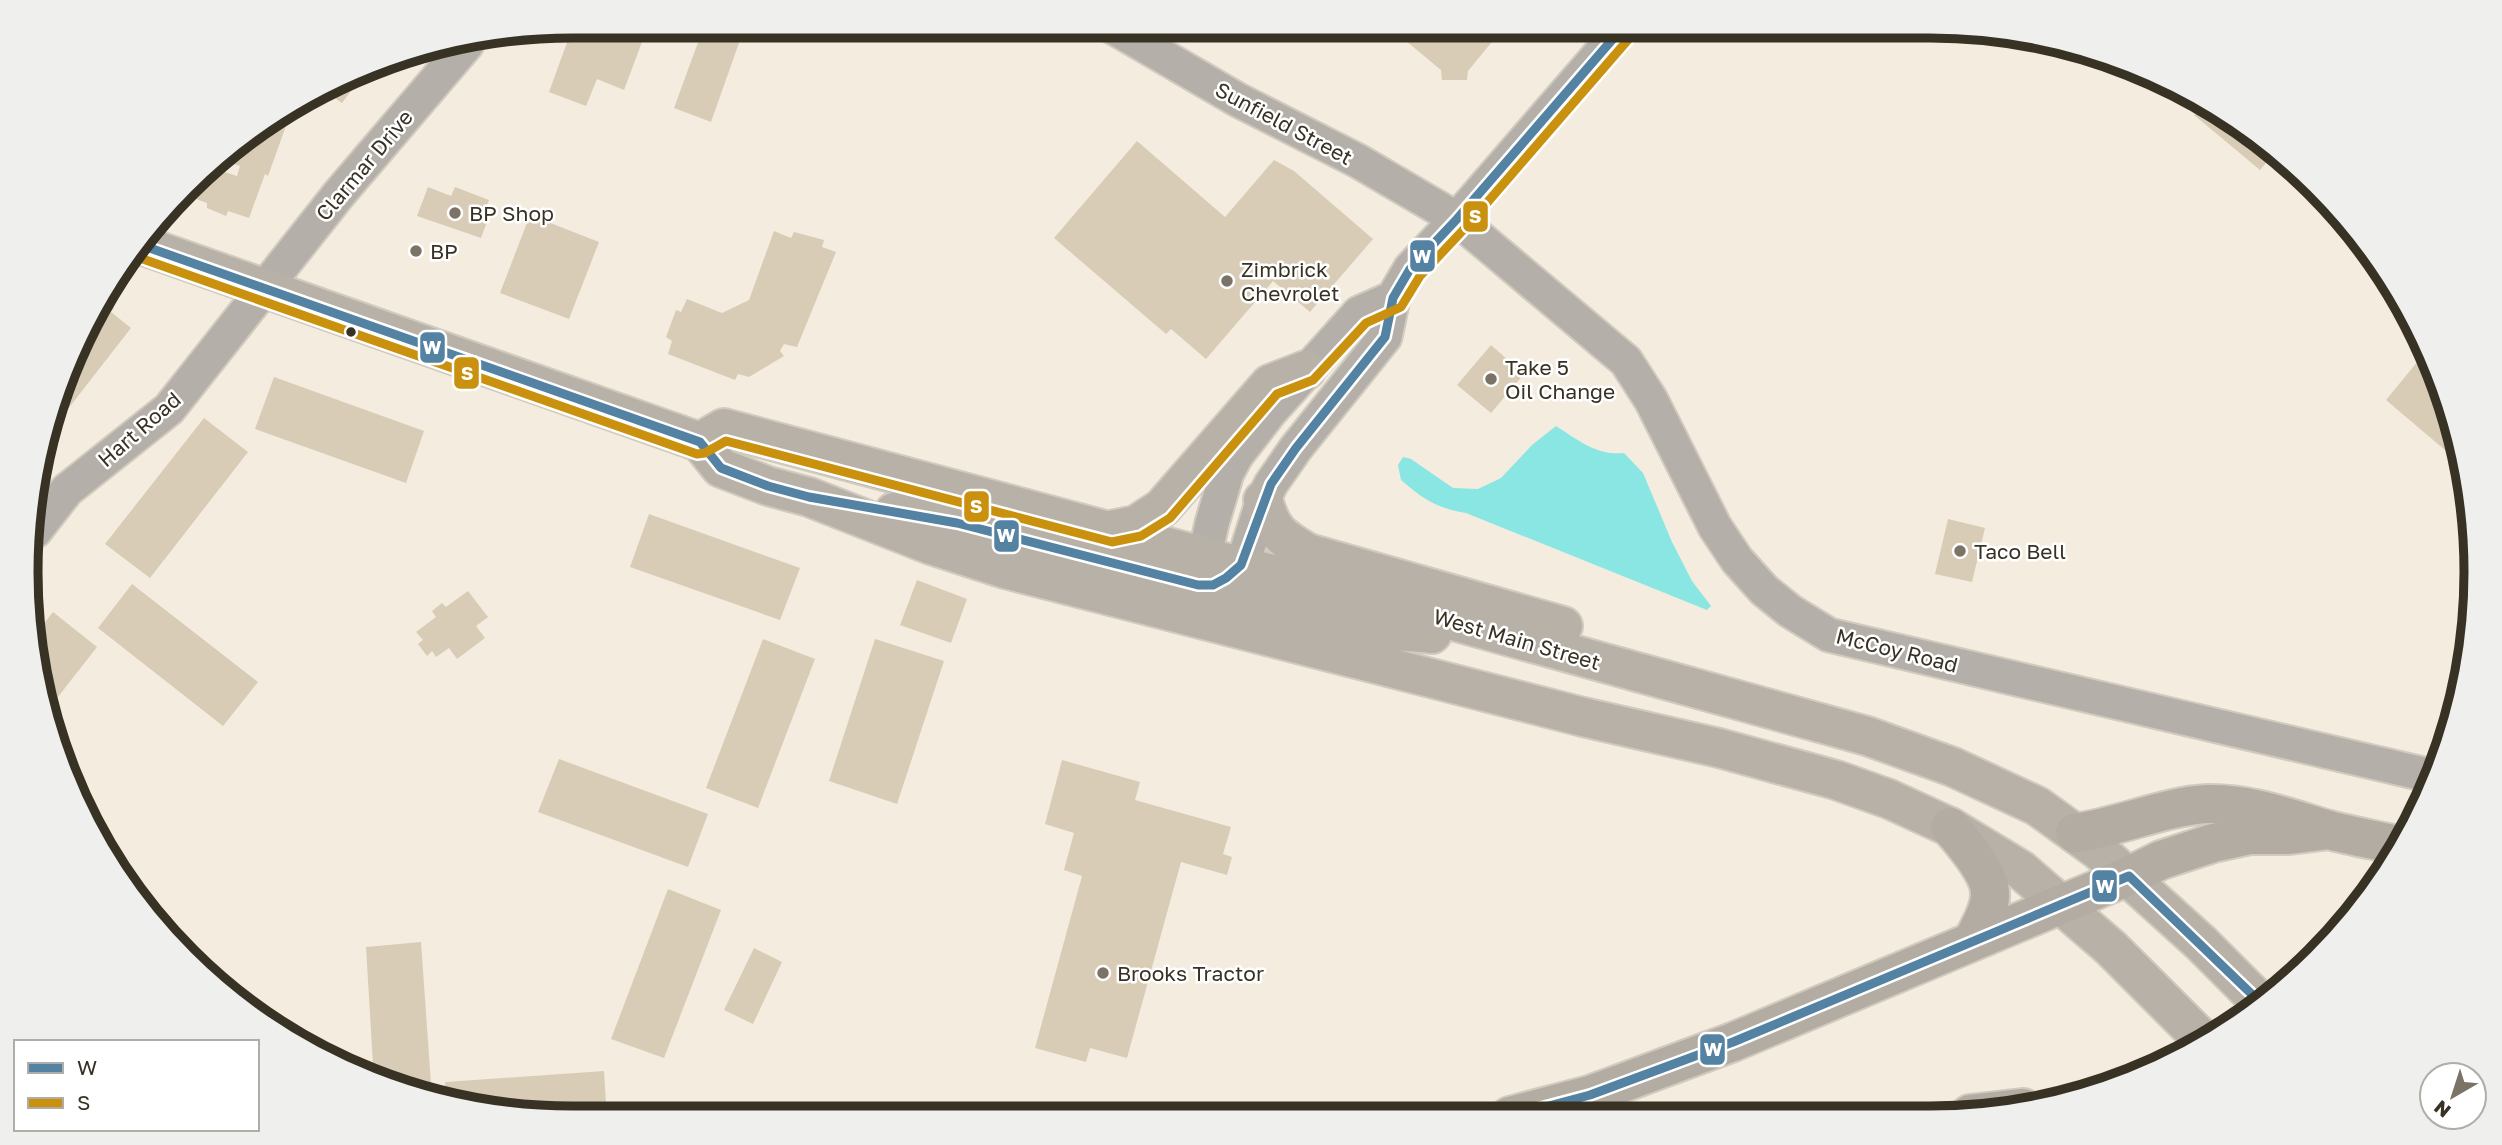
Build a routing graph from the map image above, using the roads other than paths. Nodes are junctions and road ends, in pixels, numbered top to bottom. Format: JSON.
{"nodes":[{"id":1,"x":1132,"y":38,"type":"edge"},
{"id":2,"x":1614,"y":38,"type":"edge"},
{"id":3,"x":461,"y":51,"type":"edge"},
{"id":4,"x":1457,"y":219,"type":"junction"},
{"id":5,"x":149,"y":248,"type":"edge"},
{"id":6,"x":263,"y":288,"type":"junction"},
{"id":7,"x":1393,"y":298,"type":"junction"},
{"id":8,"x":1306,"y":370,"type":"junction"},
{"id":9,"x":700,"y":442,"type":"junction"},
{"id":10,"x":1267,"y":492,"type":"junction"},
{"id":11,"x":41,"y":523,"type":"edge"},
{"id":12,"x":1111,"y":530,"type":"junction"},
{"id":13,"x":1215,"y":591,"type":"junction"},
{"id":14,"x":1785,"y":713,"type":"junction"},
{"id":15,"x":2424,"y":774,"type":"edge"},
{"id":16,"x":1950,"y":827,"type":"junction"},
{"id":17,"x":2329,"y":830,"type":"junction"},
{"id":18,"x":2076,"y":833,"type":"junction"},
{"id":19,"x":2390,"y":843,"type":"edge"},
{"id":20,"x":2129,"y":876,"type":"junction"},
{"id":21,"x":2062,"y":904,"type":"junction"},
{"id":22,"x":1973,"y":940,"type":"junction"},
{"id":23,"x":2254,"y":996,"type":"edge"},
{"id":24,"x":2198,"y":1035,"type":"edge"},
{"id":25,"x":1548,"y":1106,"type":"edge"}],
"edges":[{"from":1,"to":4,"type":"street","name":"Sunfield Street"},
{"from":2,"to":4,"type":"street"},
{"from":3,"to":6,"type":"street","name":"Clarmar Drive"},
{"from":4,"to":7,"type":"street"},
{"from":4,"to":15,"type":"street","name":"McCoy Road"},
{"from":5,"to":6,"type":"main road"},
{"from":6,"to":9,"type":"main road"},
{"from":6,"to":11,"type":"street","name":"Hart Road"},
{"from":7,"to":8,"type":"street"},
{"from":7,"to":10,"type":"street"},
{"from":8,"to":10,"type":"street"},
{"from":8,"to":12,"type":"main road"},
{"from":8,"to":13,"type":"street"},
{"from":9,"to":12,"type":"main road","name":"West Main Street"},
{"from":9,"to":13,"type":"main road","name":"West Main Street"},
{"from":10,"to":13,"type":"street"},
{"from":10,"to":14,"type":"main road"},
{"from":12,"to":13,"type":"main road","name":"West Main Street"},
{"from":13,"to":14,"type":"main road","name":"West Main Street"},
{"from":13,"to":16,"type":"main road","name":"West Main Street"},
{"from":14,"to":18,"type":"main road","name":"West Main Street"},
{"from":16,"to":21,"type":"main road","name":"West Main Street"},
{"from":16,"to":22,"type":"highway"},
{"from":17,"to":18,"type":"highway"},
{"from":17,"to":19,"type":"highway"},
{"from":17,"to":20,"type":"highway"},
{"from":18,"to":20,"type":"main road","name":"West Main Street"},
{"from":20,"to":21,"type":"highway"},
{"from":20,"to":23,"type":"main road","name":"West Main Street"},
{"from":21,"to":22,"type":"highway"},
{"from":21,"to":24,"type":"main road","name":"West Main Street"},
{"from":22,"to":25,"type":"highway"}]}
